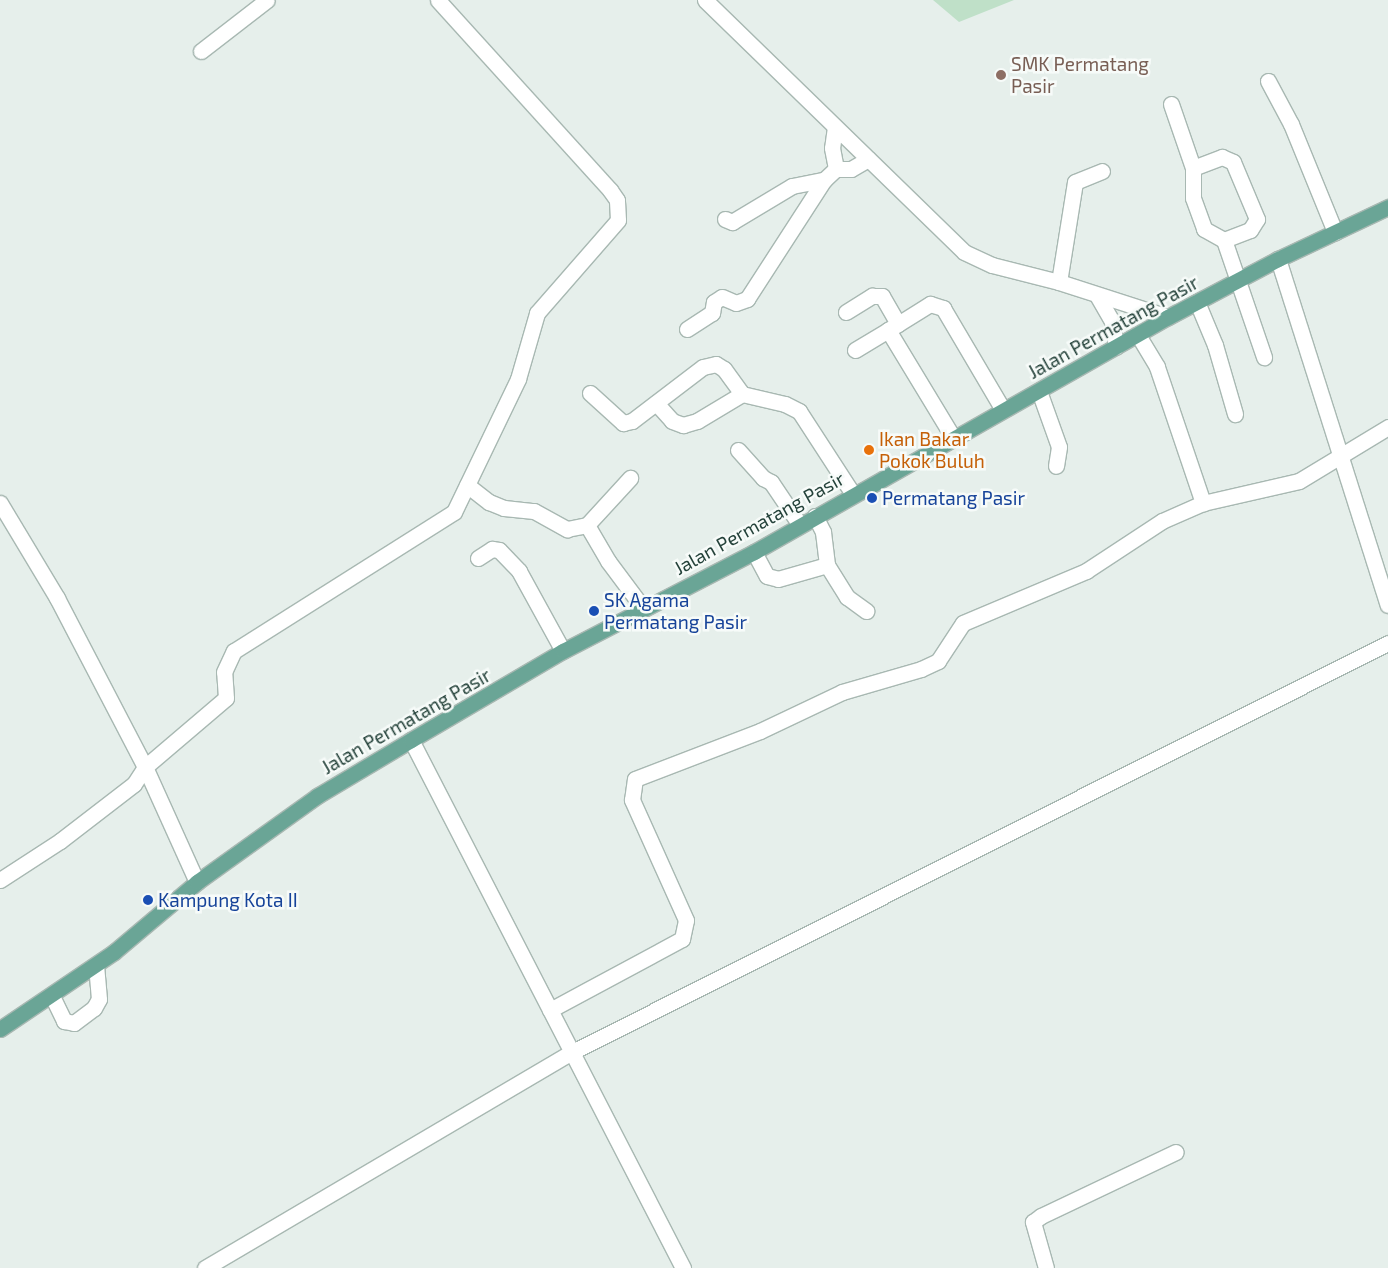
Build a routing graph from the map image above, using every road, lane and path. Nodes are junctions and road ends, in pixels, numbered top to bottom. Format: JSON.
{"nodes":[{"id":1,"x":267,"y":0,"type":"edge"},
{"id":2,"x":438,"y":0,"type":"edge"},
{"id":3,"x":705,"y":0,"type":"edge"},
{"id":4,"x":201,"y":51,"type":"dead end"},
{"id":5,"x":1268,"y":81,"type":"dead end"},
{"id":6,"x":1171,"y":104,"type":"dead end"},
{"id":7,"x":836,"y":127,"type":"junction"},
{"id":8,"x":868,"y":159,"type":"junction"},
{"id":9,"x":1193,"y":168,"type":"junction"},
{"id":10,"x":836,"y":169,"type":"junction"},
{"id":11,"x":1102,"y":171,"type":"dead end"},
{"id":12,"x":824,"y":180,"type":"junction"},
{"id":13,"x":1388,"y":207,"type":"edge"},
{"id":14,"x":725,"y":219,"type":"dead end"},
{"id":15,"x":1335,"y":232,"type":"junction"},
{"id":16,"x":1224,"y":240,"type":"junction"},
{"id":17,"x":1278,"y":259,"type":"junction"},
{"id":18,"x":1240,"y":280,"type":"junction"},
{"id":19,"x":1059,"y":282,"type":"junction"},
{"id":20,"x":1098,"y":297,"type":"junction"},
{"id":21,"x":1197,"y":302,"type":"junction"},
{"id":22,"x":846,"y":312,"type":"dead end"},
{"id":23,"x":1168,"y":317,"type":"junction"},
{"id":24,"x":893,"y":327,"type":"junction"},
{"id":25,"x":687,"y":328,"type":"dead end"},
{"id":26,"x":1138,"y":334,"type":"junction"},
{"id":27,"x":1116,"y":347,"type":"junction"},
{"id":28,"x":855,"y":350,"type":"dead end"},
{"id":29,"x":1264,"y":357,"type":"dead end"},
{"id":30,"x":1039,"y":391,"type":"junction"},
{"id":31,"x":590,"y":394,"type":"dead end"},
{"id":32,"x":742,"y":394,"type":"junction"},
{"id":33,"x":656,"y":403,"type":"junction"},
{"id":34,"x":1003,"y":410,"type":"junction"},
{"id":35,"x":1235,"y":414,"type":"dead end"},
{"id":36,"x":1388,"y":427,"type":"edge"},
{"id":37,"x":954,"y":439,"type":"junction"},
{"id":38,"x":738,"y":450,"type":"dead end"},
{"id":39,"x":1341,"y":455,"type":"junction"},
{"id":40,"x":1056,"y":466,"type":"dead end"},
{"id":41,"x":630,"y":478,"type":"dead end"},
{"id":42,"x":467,"y":485,"type":"junction"},
{"id":43,"x":853,"y":494,"type":"junction"},
{"id":44,"x":0,"y":503,"type":"edge"},
{"id":45,"x":1203,"y":504,"type":"junction"},
{"id":46,"x":815,"y":516,"type":"junction"},
{"id":47,"x":588,"y":524,"type":"junction"},
{"id":48,"x":800,"y":525,"type":"junction"},
{"id":49,"x":754,"y":552,"type":"junction"},
{"id":50,"x":478,"y":558,"type":"dead end"},
{"id":51,"x":828,"y":565,"type":"junction"},
{"id":52,"x":1388,"y":604,"type":"edge"},
{"id":53,"x":643,"y":608,"type":"junction"},
{"id":54,"x":866,"y":611,"type":"dead end"},
{"id":55,"x":1388,"y":643,"type":"edge"},
{"id":56,"x":563,"y":651,"type":"junction"},
{"id":57,"x":411,"y":740,"type":"junction"},
{"id":58,"x":145,"y":767,"type":"junction"},
{"id":59,"x":0,"y":880,"type":"edge"},
{"id":60,"x":197,"y":882,"type":"junction"},
{"id":61,"x":96,"y":965,"type":"junction"},
{"id":62,"x":52,"y":996,"type":"junction"},
{"id":63,"x":550,"y":1010,"type":"junction"},
{"id":64,"x":0,"y":1029,"type":"edge"},
{"id":65,"x":572,"y":1052,"type":"junction"},
{"id":66,"x":1176,"y":1152,"type":"dead end"},
{"id":67,"x":205,"y":1268,"type":"edge"},
{"id":68,"x":683,"y":1268,"type":"edge"},
{"id":69,"x":1046,"y":1268,"type":"edge"}],
"edges":[{"from":1,"to":4,"type":"street"},
{"from":2,"to":42,"type":"street"},
{"from":3,"to":7,"type":"street"},
{"from":5,"to":15,"type":"street"},
{"from":6,"to":9,"type":"street"},
{"from":7,"to":8,"type":"street"},
{"from":7,"to":10,"type":"street"},
{"from":8,"to":10,"type":"street"},
{"from":8,"to":19,"type":"street"},
{"from":9,"to":16,"type":"street"},
{"from":9,"to":16,"type":"street"},
{"from":10,"to":12,"type":"street"},
{"from":11,"to":19,"type":"street"},
{"from":12,"to":14,"type":"street"},
{"from":12,"to":25,"type":"street"},
{"from":13,"to":15,"type":"main road","name":"Jalan Permatang Pasir"},
{"from":15,"to":17,"type":"main road","name":"Jalan Permatang Pasir"},
{"from":16,"to":18,"type":"street"},
{"from":17,"to":18,"type":"main road","name":"Jalan Permatang Pasir"},
{"from":17,"to":39,"type":"street"},
{"from":18,"to":21,"type":"main road","name":"Jalan Permatang Pasir"},
{"from":18,"to":29,"type":"street"},
{"from":19,"to":20,"type":"street"},
{"from":20,"to":23,"type":"street"},
{"from":20,"to":27,"type":"street"},
{"from":21,"to":23,"type":"main road","name":"Jalan Permatang Pasir"},
{"from":21,"to":35,"type":"street"},
{"from":22,"to":24,"type":"street"},
{"from":23,"to":26,"type":"main road","name":"Jalan Permatang Pasir"},
{"from":24,"to":28,"type":"street"},
{"from":24,"to":34,"type":"street"},
{"from":24,"to":37,"type":"street"},
{"from":26,"to":27,"type":"main road","name":"Jalan Permatang Pasir"},
{"from":26,"to":45,"type":"street"},
{"from":27,"to":30,"type":"main road","name":"Jalan Permatang Pasir"},
{"from":30,"to":34,"type":"main road","name":"Jalan Permatang Pasir"},
{"from":30,"to":40,"type":"street"},
{"from":31,"to":33,"type":"street"},
{"from":32,"to":33,"type":"street"},
{"from":32,"to":33,"type":"street"},
{"from":32,"to":43,"type":"street"},
{"from":34,"to":37,"type":"main road","name":"Jalan Permatang Pasir"},
{"from":36,"to":39,"type":"street"},
{"from":37,"to":43,"type":"main road","name":"Jalan Permatang Pasir"},
{"from":38,"to":48,"type":"street"},
{"from":39,"to":45,"type":"street"},
{"from":39,"to":52,"type":"street"},
{"from":41,"to":47,"type":"street"},
{"from":42,"to":47,"type":"street"},
{"from":42,"to":58,"type":"street"},
{"from":43,"to":46,"type":"main road","name":"Jalan Permatang Pasir"},
{"from":44,"to":58,"type":"street"},
{"from":45,"to":63,"type":"street"},
{"from":46,"to":48,"type":"main road","name":"Jalan Permatang Pasir"},
{"from":46,"to":51,"type":"street"},
{"from":47,"to":53,"type":"street"},
{"from":48,"to":49,"type":"main road","name":"Jalan Permatang Pasir"},
{"from":49,"to":51,"type":"street"},
{"from":49,"to":53,"type":"main road","name":"Jalan Permatang Pasir"},
{"from":50,"to":56,"type":"street"},
{"from":51,"to":54,"type":"street"},
{"from":53,"to":56,"type":"main road","name":"Jalan Permatang Pasir"},
{"from":55,"to":65,"type":"street"},
{"from":56,"to":57,"type":"main road","name":"Jalan Permatang Pasir"},
{"from":57,"to":60,"type":"main road","name":"Jalan Permatang Pasir"},
{"from":57,"to":63,"type":"street"},
{"from":58,"to":59,"type":"street"},
{"from":58,"to":60,"type":"street"},
{"from":60,"to":61,"type":"main road","name":"Jalan Permatang Pasir"},
{"from":61,"to":62,"type":"main road","name":"Jalan Permatang Pasir"},
{"from":61,"to":62,"type":"street"},
{"from":62,"to":64,"type":"main road","name":"Jalan Permatang Pasir"},
{"from":63,"to":65,"type":"street"},
{"from":65,"to":67,"type":"street"},
{"from":65,"to":68,"type":"street"},
{"from":66,"to":69,"type":"street"}]}
